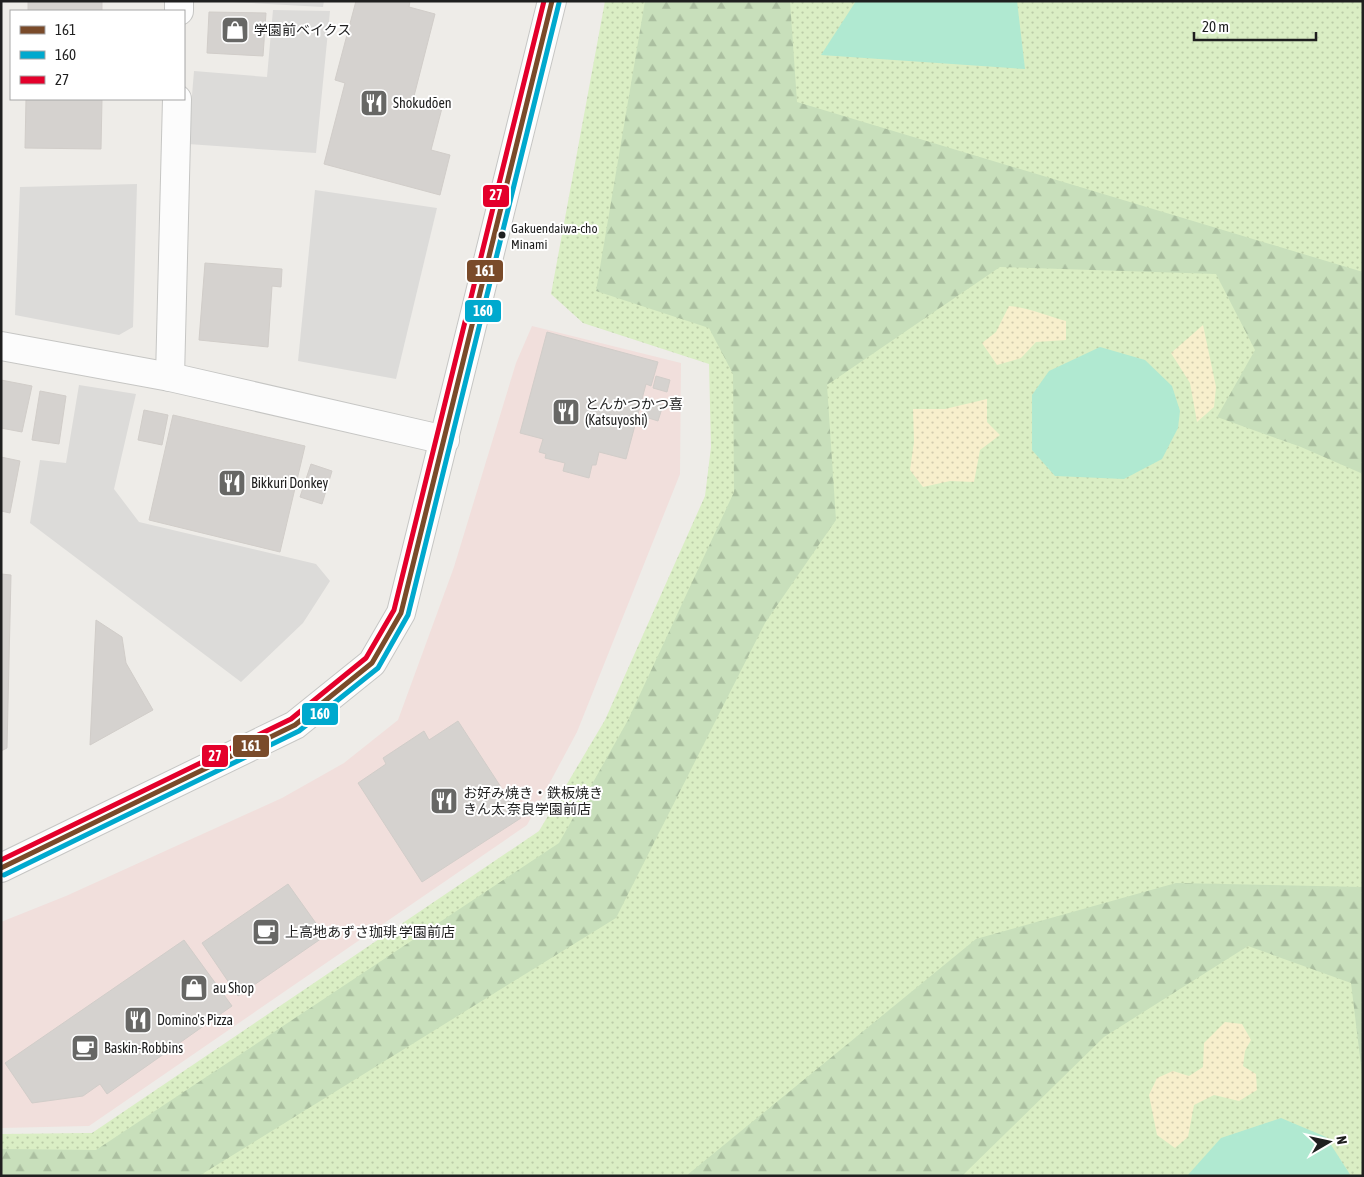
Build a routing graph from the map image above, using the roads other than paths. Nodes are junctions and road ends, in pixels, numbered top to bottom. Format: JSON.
{"nodes":[{"id":1,"x":552,"y":1,"type":"edge"},
{"id":2,"x":177,"y":100,"type":"edge"},
{"id":3,"x":1,"y":346,"type":"edge"},
{"id":4,"x":170,"y":377,"type":"junction"},
{"id":5,"x":445,"y":440,"type":"junction"},
{"id":6,"x":1,"y":868,"type":"edge"}],
"edges":[{"from":1,"to":5,"type":"street"},
{"from":2,"to":4,"type":"street"},
{"from":3,"to":4,"type":"street"},
{"from":4,"to":5,"type":"street"},
{"from":5,"to":6,"type":"street"}]}
